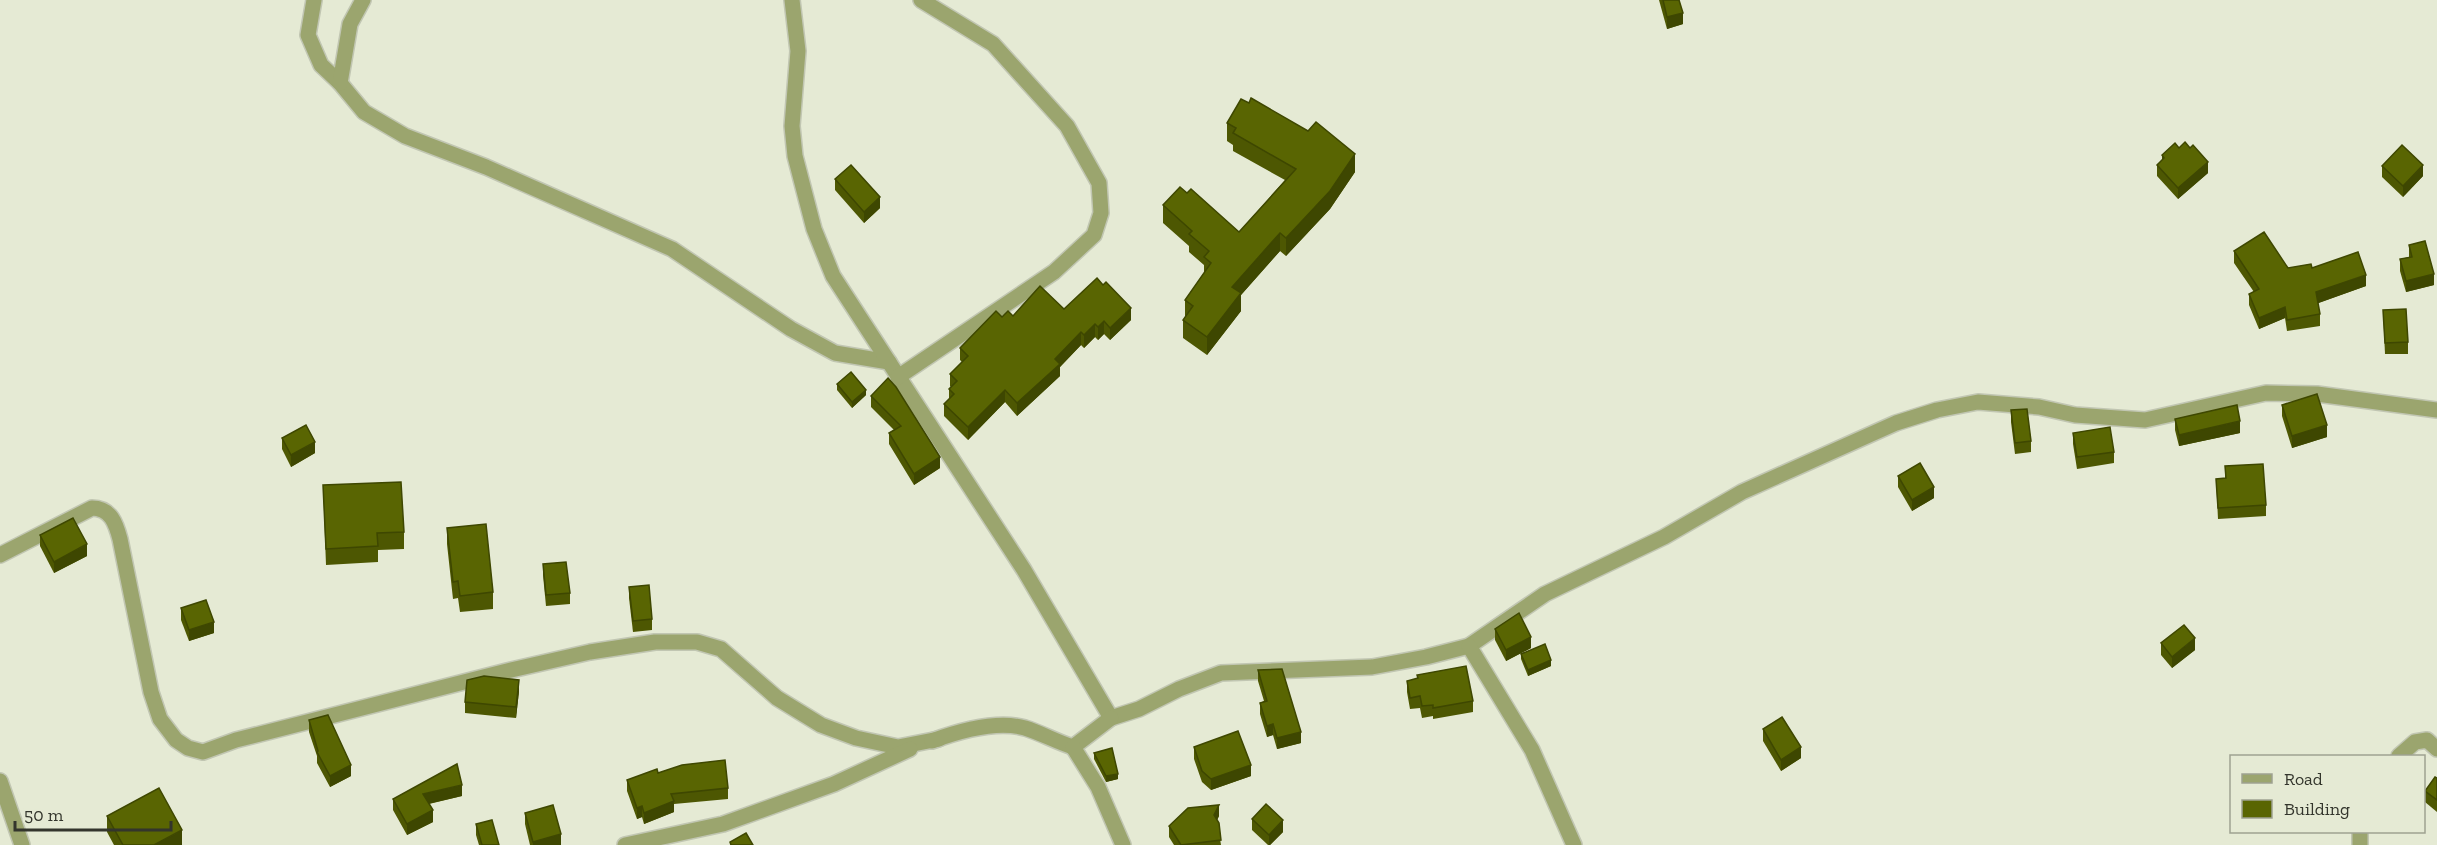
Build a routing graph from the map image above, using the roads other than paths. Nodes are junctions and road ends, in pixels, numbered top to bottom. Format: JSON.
{"nodes":[{"id":1,"x":314,"y":0,"type":"edge"},
{"id":2,"x":363,"y":0,"type":"edge"},
{"id":3,"x":792,"y":0,"type":"edge"},
{"id":4,"x":921,"y":0,"type":"edge"},
{"id":5,"x":340,"y":83,"type":"junction"},
{"id":6,"x":889,"y":362,"type":"junction"},
{"id":7,"x":898,"y":377,"type":"junction"},
{"id":8,"x":2437,"y":410,"type":"edge"},
{"id":9,"x":0,"y":555,"type":"edge"},
{"id":10,"x":1469,"y":646,"type":"junction"},
{"id":11,"x":1111,"y":717,"type":"junction"},
{"id":12,"x":939,"y":739,"type":"junction"},
{"id":13,"x":1073,"y":747,"type":"junction"},
{"id":14,"x":2437,"y":748,"type":"edge"},
{"id":15,"x":2400,"y":755,"type":"edge"},
{"id":16,"x":0,"y":781,"type":"edge"},
{"id":17,"x":22,"y":845,"type":"edge"},
{"id":18,"x":625,"y":845,"type":"edge"},
{"id":19,"x":1122,"y":845,"type":"edge"},
{"id":20,"x":1574,"y":845,"type":"edge"}],
"edges":[{"from":1,"to":5,"type":"street"},
{"from":2,"to":5,"type":"street"},
{"from":3,"to":6,"type":"street"},
{"from":4,"to":7,"type":"street"},
{"from":5,"to":6,"type":"street"},
{"from":6,"to":7,"type":"street"},
{"from":7,"to":11,"type":"street"},
{"from":8,"to":10,"type":"street"},
{"from":9,"to":12,"type":"street"},
{"from":10,"to":11,"type":"street"},
{"from":10,"to":20,"type":"street"},
{"from":11,"to":13,"type":"street"},
{"from":12,"to":13,"type":"street"},
{"from":12,"to":18,"type":"street"},
{"from":13,"to":19,"type":"street"},
{"from":14,"to":15,"type":"street"},
{"from":16,"to":17,"type":"street"}]}
